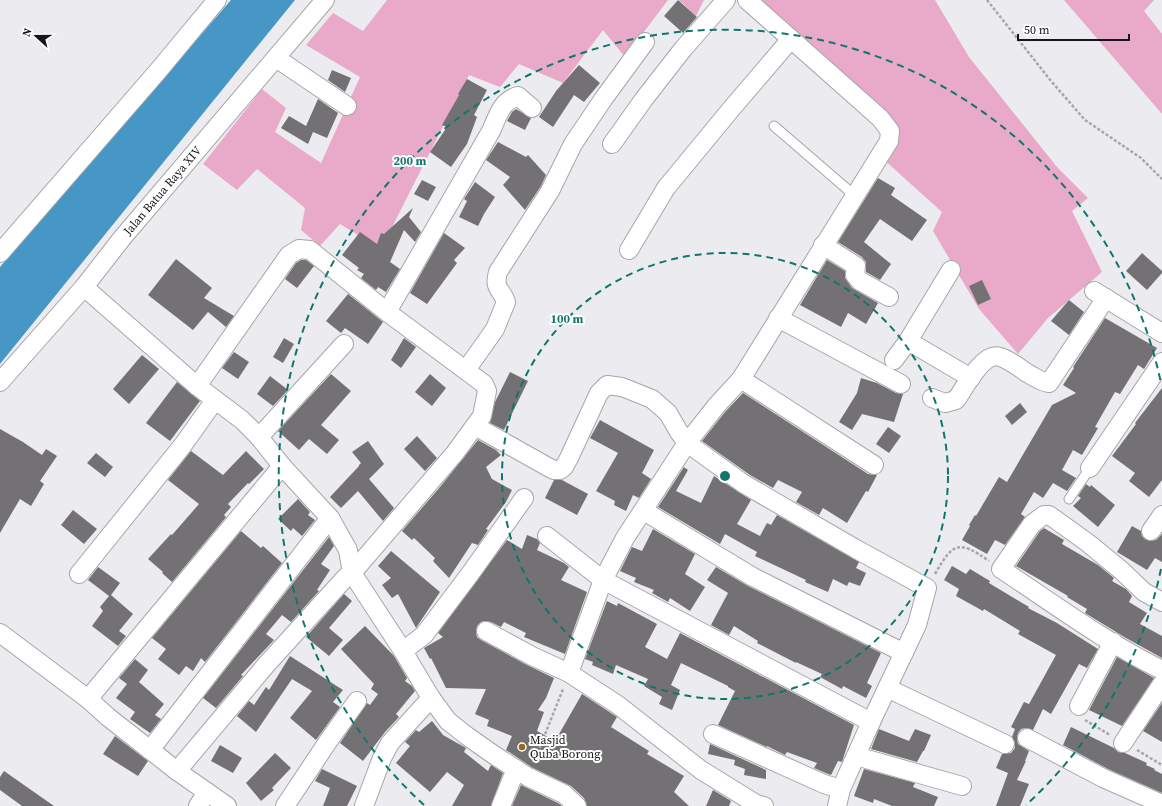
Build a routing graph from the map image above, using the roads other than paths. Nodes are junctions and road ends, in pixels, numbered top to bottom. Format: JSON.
{"nodes":[{"id":1,"x":217,"y":0,"type":"edge"},
{"id":2,"x":325,"y":0,"type":"edge"},
{"id":3,"x":726,"y":0,"type":"edge"},
{"id":4,"x":747,"y":0,"type":"edge"},
{"id":5,"x":791,"y":39,"type":"junction"},
{"id":6,"x":646,"y":42,"type":"dead end"},
{"id":7,"x":276,"y":58,"type":"junction"},
{"id":8,"x":347,"y":106,"type":"dead end"},
{"id":9,"x":532,"y":108,"type":"dead end"},
{"id":10,"x":774,"y":126,"type":"dead end"},
{"id":11,"x":612,"y":144,"type":"dead end"},
{"id":12,"x":854,"y":196,"type":"junction"},
{"id":13,"x":824,"y":245,"type":"junction"},
{"id":14,"x":629,"y":250,"type":"dead end"},
{"id":15,"x":0,"y":253,"type":"edge"},
{"id":16,"x":951,"y":270,"type":"dead end"},
{"id":17,"x":84,"y":287,"type":"junction"},
{"id":18,"x":889,"y":297,"type":"dead end"},
{"id":19,"x":387,"y":312,"type":"junction"},
{"id":20,"x":778,"y":318,"type":"junction"},
{"id":21,"x":1162,"y":333,"type":"edge"},
{"id":22,"x":908,"y":341,"type":"junction"},
{"id":23,"x":344,"y":344,"type":"dead end"},
{"id":24,"x":894,"y":360,"type":"dead end"},
{"id":25,"x":1162,"y":362,"type":"edge"},
{"id":26,"x":466,"y":370,"type":"junction"},
{"id":27,"x":741,"y":378,"type":"junction"},
{"id":28,"x":971,"y":378,"type":"junction"},
{"id":29,"x":0,"y":382,"type":"edge"},
{"id":30,"x":901,"y":384,"type":"dead end"},
{"id":31,"x":197,"y":386,"type":"junction"},
{"id":32,"x":932,"y":398,"type":"dead end"},
{"id":33,"x":215,"y":400,"type":"junction"},
{"id":34,"x":475,"y":426,"type":"junction"},
{"id":35,"x":259,"y":437,"type":"junction"},
{"id":36,"x":687,"y":443,"type":"junction"},
{"id":37,"x":874,"y":465,"type":"dead end"},
{"id":38,"x":282,"y":466,"type":"junction"},
{"id":39,"x":1090,"y":468,"type":"joint"},
{"id":40,"x":524,"y":498,"type":"dead end"},
{"id":41,"x":1069,"y":499,"type":"dead end"},
{"id":42,"x":644,"y":511,"type":"junction"},
{"id":43,"x":1162,"y":514,"type":"edge"},
{"id":44,"x":330,"y":518,"type":"junction"},
{"id":45,"x":1151,"y":531,"type":"dead end"},
{"id":46,"x":547,"y":536,"type":"dead end"},
{"id":47,"x":352,"y":573,"type":"junction"},
{"id":48,"x":79,"y":574,"type":"dead end"},
{"id":49,"x":603,"y":580,"type":"junction"},
{"id":50,"x":1162,"y":602,"type":"edge"},
{"id":51,"x":486,"y":631,"type":"dead end"},
{"id":52,"x":0,"y":633,"type":"edge"},
{"id":53,"x":1113,"y":642,"type":"junction"},
{"id":54,"x":403,"y":651,"type":"junction"},
{"id":55,"x":904,"y":653,"type":"junction"},
{"id":56,"x":1162,"y":670,"type":"edge"},
{"id":57,"x":569,"y":673,"type":"junction"},
{"id":58,"x":1162,"y":684,"type":"edge"},
{"id":59,"x":887,"y":688,"type":"junction"},
{"id":60,"x":88,"y":698,"type":"junction"},
{"id":61,"x":431,"y":698,"type":"junction"},
{"id":62,"x":357,"y":702,"type":"dead end"},
{"id":63,"x":1079,"y":706,"type":"dead end"},
{"id":64,"x":871,"y":722,"type":"junction"},
{"id":65,"x":713,"y":734,"type":"dead end"},
{"id":66,"x":1027,"y":738,"type":"dead end"},
{"id":67,"x":1124,"y":743,"type":"dead end"},
{"id":68,"x":1005,"y":744,"type":"dead end"},
{"id":69,"x":150,"y":750,"type":"junction"},
{"id":70,"x":856,"y":756,"type":"junction"},
{"id":71,"x":177,"y":771,"type":"junction"},
{"id":72,"x":522,"y":773,"type":"junction"},
{"id":73,"x":962,"y":786,"type":"dead end"},
{"id":74,"x":839,"y":797,"type":"edge"},
{"id":75,"x":202,"y":799,"type":"edge"},
{"id":76,"x":1162,"y":804,"type":"edge"},
{"id":77,"x":227,"y":806,"type":"edge"},
{"id":78,"x":285,"y":806,"type":"edge"},
{"id":79,"x":364,"y":806,"type":"edge"},
{"id":80,"x":502,"y":806,"type":"edge"},
{"id":81,"x":577,"y":806,"type":"edge"},
{"id":82,"x":764,"y":806,"type":"edge"}],
"edges":[{"from":1,"to":15,"type":"street"},
{"from":2,"to":7,"type":"street","name":"Jalan Batua Raya XIV"},
{"from":3,"to":11,"type":"street"},
{"from":4,"to":5,"type":"street"},
{"from":5,"to":12,"type":"street"},
{"from":5,"to":14,"type":"street"},
{"from":6,"to":26,"type":"street"},
{"from":7,"to":8,"type":"street"},
{"from":7,"to":17,"type":"street","name":"Jalan Batua Raya XIV"},
{"from":9,"to":19,"type":"street"},
{"from":10,"to":12,"type":"lane"},
{"from":12,"to":13,"type":"street"},
{"from":13,"to":18,"type":"street"},
{"from":13,"to":20,"type":"street"},
{"from":16,"to":22,"type":"street"},
{"from":17,"to":29,"type":"street","name":"Jalan Batua Raya XIV"},
{"from":17,"to":31,"type":"street"},
{"from":19,"to":26,"type":"street"},
{"from":19,"to":31,"type":"street"},
{"from":20,"to":27,"type":"street"},
{"from":20,"to":30,"type":"street"},
{"from":21,"to":28,"type":"street"},
{"from":22,"to":24,"type":"street"},
{"from":22,"to":28,"type":"street"},
{"from":23,"to":35,"type":"street"},
{"from":25,"to":39,"type":"street"},
{"from":26,"to":34,"type":"street"},
{"from":27,"to":36,"type":"street"},
{"from":27,"to":37,"type":"street"},
{"from":28,"to":32,"type":"street"},
{"from":31,"to":33,"type":"street"},
{"from":33,"to":35,"type":"street"},
{"from":33,"to":48,"type":"street"},
{"from":34,"to":36,"type":"street"},
{"from":34,"to":47,"type":"street"},
{"from":35,"to":38,"type":"street"},
{"from":36,"to":42,"type":"street"},
{"from":36,"to":55,"type":"street"},
{"from":38,"to":44,"type":"street"},
{"from":38,"to":60,"type":"street"},
{"from":39,"to":41,"type":"lane"},
{"from":40,"to":54,"type":"street"},
{"from":42,"to":49,"type":"street"},
{"from":42,"to":55,"type":"street"},
{"from":43,"to":45,"type":"street"},
{"from":44,"to":47,"type":"street"},
{"from":44,"to":69,"type":"street"},
{"from":46,"to":49,"type":"street"},
{"from":47,"to":54,"type":"street"},
{"from":47,"to":71,"type":"street"},
{"from":49,"to":57,"type":"street"},
{"from":49,"to":64,"type":"street"},
{"from":50,"to":53,"type":"street"},
{"from":51,"to":57,"type":"street"},
{"from":52,"to":60,"type":"street"},
{"from":53,"to":56,"type":"street"},
{"from":53,"to":63,"type":"street"},
{"from":54,"to":61,"type":"street"},
{"from":55,"to":59,"type":"street"},
{"from":57,"to":82,"type":"street"},
{"from":58,"to":67,"type":"street"},
{"from":59,"to":64,"type":"street"},
{"from":59,"to":68,"type":"street"},
{"from":60,"to":69,"type":"street"},
{"from":61,"to":72,"type":"street"},
{"from":61,"to":79,"type":"street"},
{"from":62,"to":78,"type":"street"},
{"from":64,"to":70,"type":"street"},
{"from":65,"to":74,"type":"street"},
{"from":66,"to":76,"type":"street"},
{"from":69,"to":71,"type":"street"},
{"from":70,"to":73,"type":"street"},
{"from":70,"to":74,"type":"street"},
{"from":71,"to":75,"type":"street"},
{"from":72,"to":80,"type":"street"},
{"from":72,"to":81,"type":"street"},
{"from":75,"to":77,"type":"street"}]}
